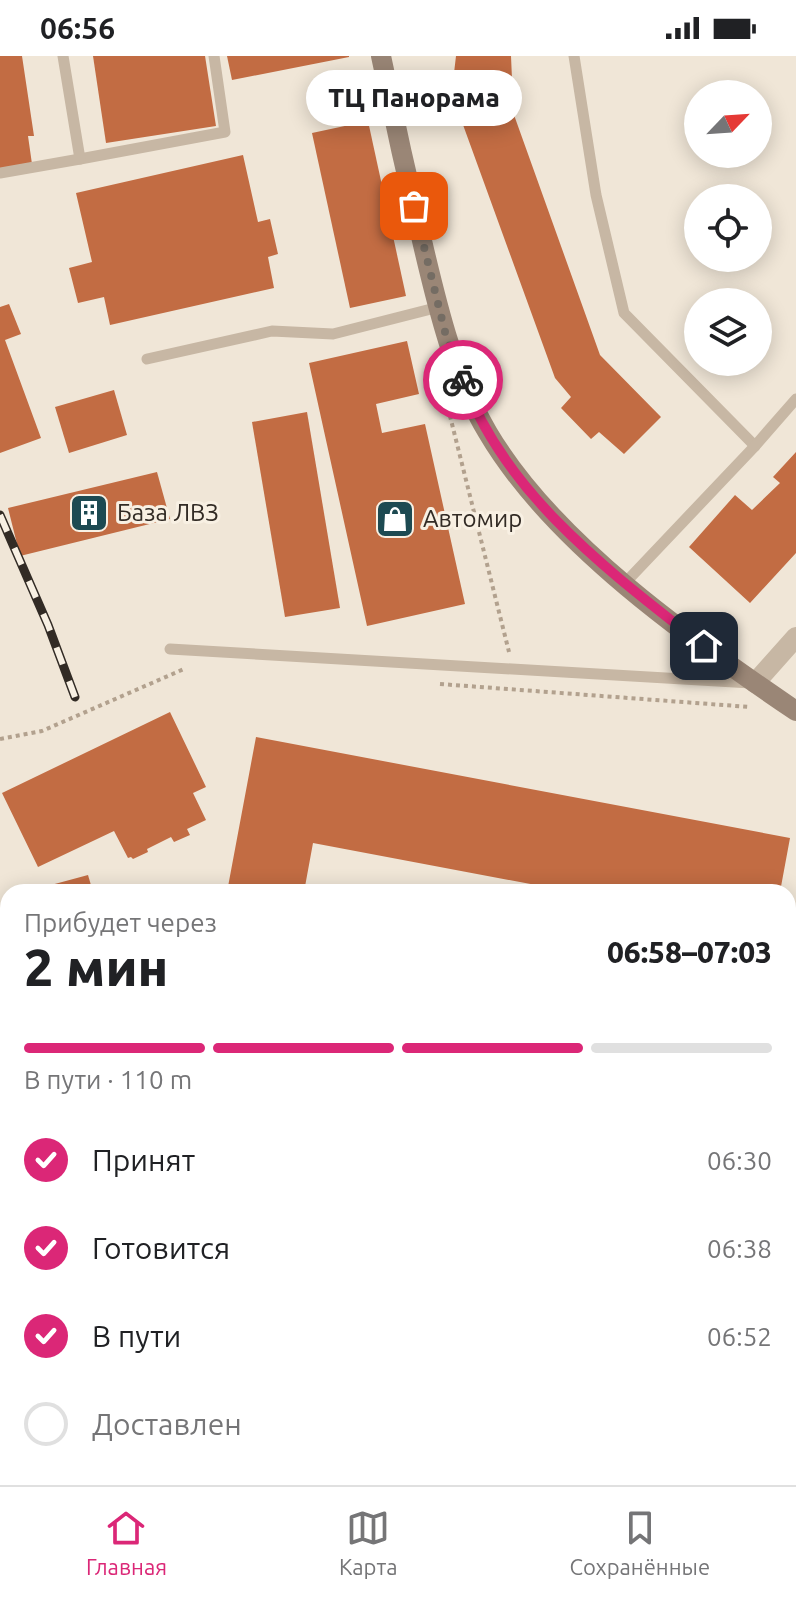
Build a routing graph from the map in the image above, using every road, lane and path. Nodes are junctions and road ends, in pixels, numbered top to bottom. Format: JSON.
{"nodes":[{"id":1,"x":63,"y":56,"type":"edge"},
{"id":2,"x":214,"y":56,"type":"edge"},
{"id":3,"x":381,"y":56,"type":"edge"},
{"id":4,"x":574,"y":56,"type":"edge"},
{"id":5,"x":80,"y":159,"type":"junction"},
{"id":6,"x":0,"y":173,"type":"edge"},
{"id":7,"x":439,"y":307,"type":"junction"},
{"id":8,"x":147,"y":359,"type":"dead end"},
{"id":9,"x":443,"y":391,"type":"dead end"},
{"id":10,"x":796,"y":399,"type":"edge"},
{"id":11,"x":755,"y":446,"type":"junction"},
{"id":12,"x":625,"y":583,"type":"junction"},
{"id":13,"x":796,"y":637,"type":"edge"},
{"id":14,"x":170,"y":649,"type":"dead end"},
{"id":15,"x":189,"y":668,"type":"dead end"},
{"id":16,"x":515,"y":669,"type":"junction"},
{"id":17,"x":755,"y":683,"type":"junction"},
{"id":18,"x":435,"y":684,"type":"dead end"},
{"id":19,"x":514,"y":689,"type":"junction"},
{"id":20,"x":796,"y":711,"type":"edge"},
{"id":21,"x":760,"y":712,"type":"dead end"},
{"id":22,"x":0,"y":739,"type":"edge"}],
"edges":[{"from":1,"to":5,"type":"lane"},
{"from":2,"to":5,"type":"lane"},
{"from":3,"to":7,"type":"main road"},
{"from":4,"to":11,"type":"lane"},
{"from":5,"to":6,"type":"lane"},
{"from":7,"to":8,"type":"lane"},
{"from":7,"to":12,"type":"main road"},
{"from":9,"to":16,"type":"path"},
{"from":10,"to":11,"type":"lane"},
{"from":11,"to":12,"type":"lane"},
{"from":12,"to":17,"type":"main road"},
{"from":13,"to":17,"type":"street"},
{"from":14,"to":16,"type":"lane"},
{"from":15,"to":22,"type":"path"},
{"from":16,"to":17,"type":"lane"},
{"from":16,"to":19,"type":"path"},
{"from":17,"to":20,"type":"main road"},
{"from":18,"to":19,"type":"path"},
{"from":19,"to":21,"type":"path"}]}
